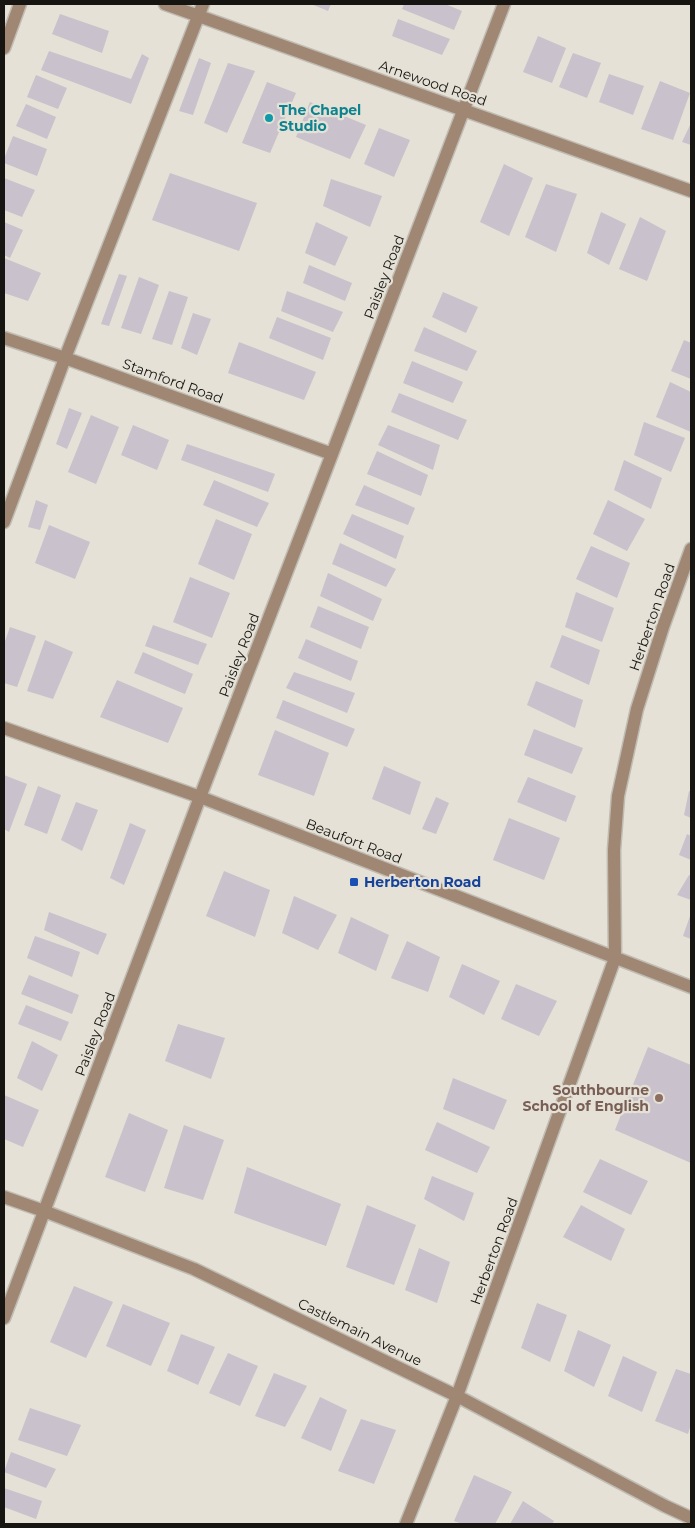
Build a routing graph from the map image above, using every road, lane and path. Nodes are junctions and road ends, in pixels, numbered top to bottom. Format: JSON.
{"nodes":[{"id":1,"x":20,"y":4,"type":"edge"},
{"id":2,"x":165,"y":4,"type":"edge"},
{"id":3,"x":504,"y":4,"type":"edge"},
{"id":4,"x":200,"y":10,"type":"edge"},
{"id":5,"x":4,"y":48,"type":"edge"},
{"id":6,"x":463,"y":109,"type":"junction"},
{"id":7,"x":691,"y":191,"type":"edge"},
{"id":8,"x":4,"y":338,"type":"edge"},
{"id":9,"x":65,"y":358,"type":"junction"},
{"id":10,"x":332,"y":454,"type":"junction"},
{"id":11,"x":4,"y":522,"type":"edge"},
{"id":12,"x":691,"y":549,"type":"edge"},
{"id":13,"x":4,"y":728,"type":"edge"},
{"id":14,"x":200,"y":797,"type":"junction"},
{"id":15,"x":615,"y":958,"type":"junction"},
{"id":16,"x":691,"y":987,"type":"edge"},
{"id":17,"x":4,"y":1197,"type":"edge"},
{"id":18,"x":44,"y":1211,"type":"junction"},
{"id":19,"x":4,"y":1318,"type":"edge"},
{"id":20,"x":457,"y":1396,"type":"junction"},
{"id":21,"x":691,"y":1518,"type":"edge"},
{"id":22,"x":406,"y":1524,"type":"edge"}],
"edges":[{"from":1,"to":5,"type":"street"},
{"from":2,"to":4,"type":"street","name":"Arnewood Road"},
{"from":3,"to":6,"type":"street","name":"Paisley Road"},
{"from":4,"to":6,"type":"street","name":"Arnewood Road"},
{"from":4,"to":9,"type":"street"},
{"from":6,"to":7,"type":"street","name":"Arnewood Road"},
{"from":6,"to":10,"type":"street","name":"Paisley Road"},
{"from":8,"to":9,"type":"street","name":"Stamford Road"},
{"from":9,"to":10,"type":"street","name":"Stamford Road"},
{"from":9,"to":11,"type":"street"},
{"from":10,"to":14,"type":"street","name":"Paisley Road"},
{"from":12,"to":15,"type":"street","name":"Herberton Road"},
{"from":13,"to":14,"type":"street","name":"Beaufort Road"},
{"from":14,"to":15,"type":"street","name":"Beaufort Road"},
{"from":14,"to":18,"type":"street","name":"Paisley Road"},
{"from":15,"to":16,"type":"street","name":"Beaufort Road"},
{"from":15,"to":20,"type":"street","name":"Herberton Road"},
{"from":17,"to":18,"type":"street","name":"Castlemain Avenue"},
{"from":18,"to":19,"type":"street","name":"Paisley Road"},
{"from":18,"to":20,"type":"street","name":"Castlemain Avenue"},
{"from":20,"to":21,"type":"street","name":"Castlemain Avenue"},
{"from":20,"to":22,"type":"street","name":"Herberton Road"}]}
